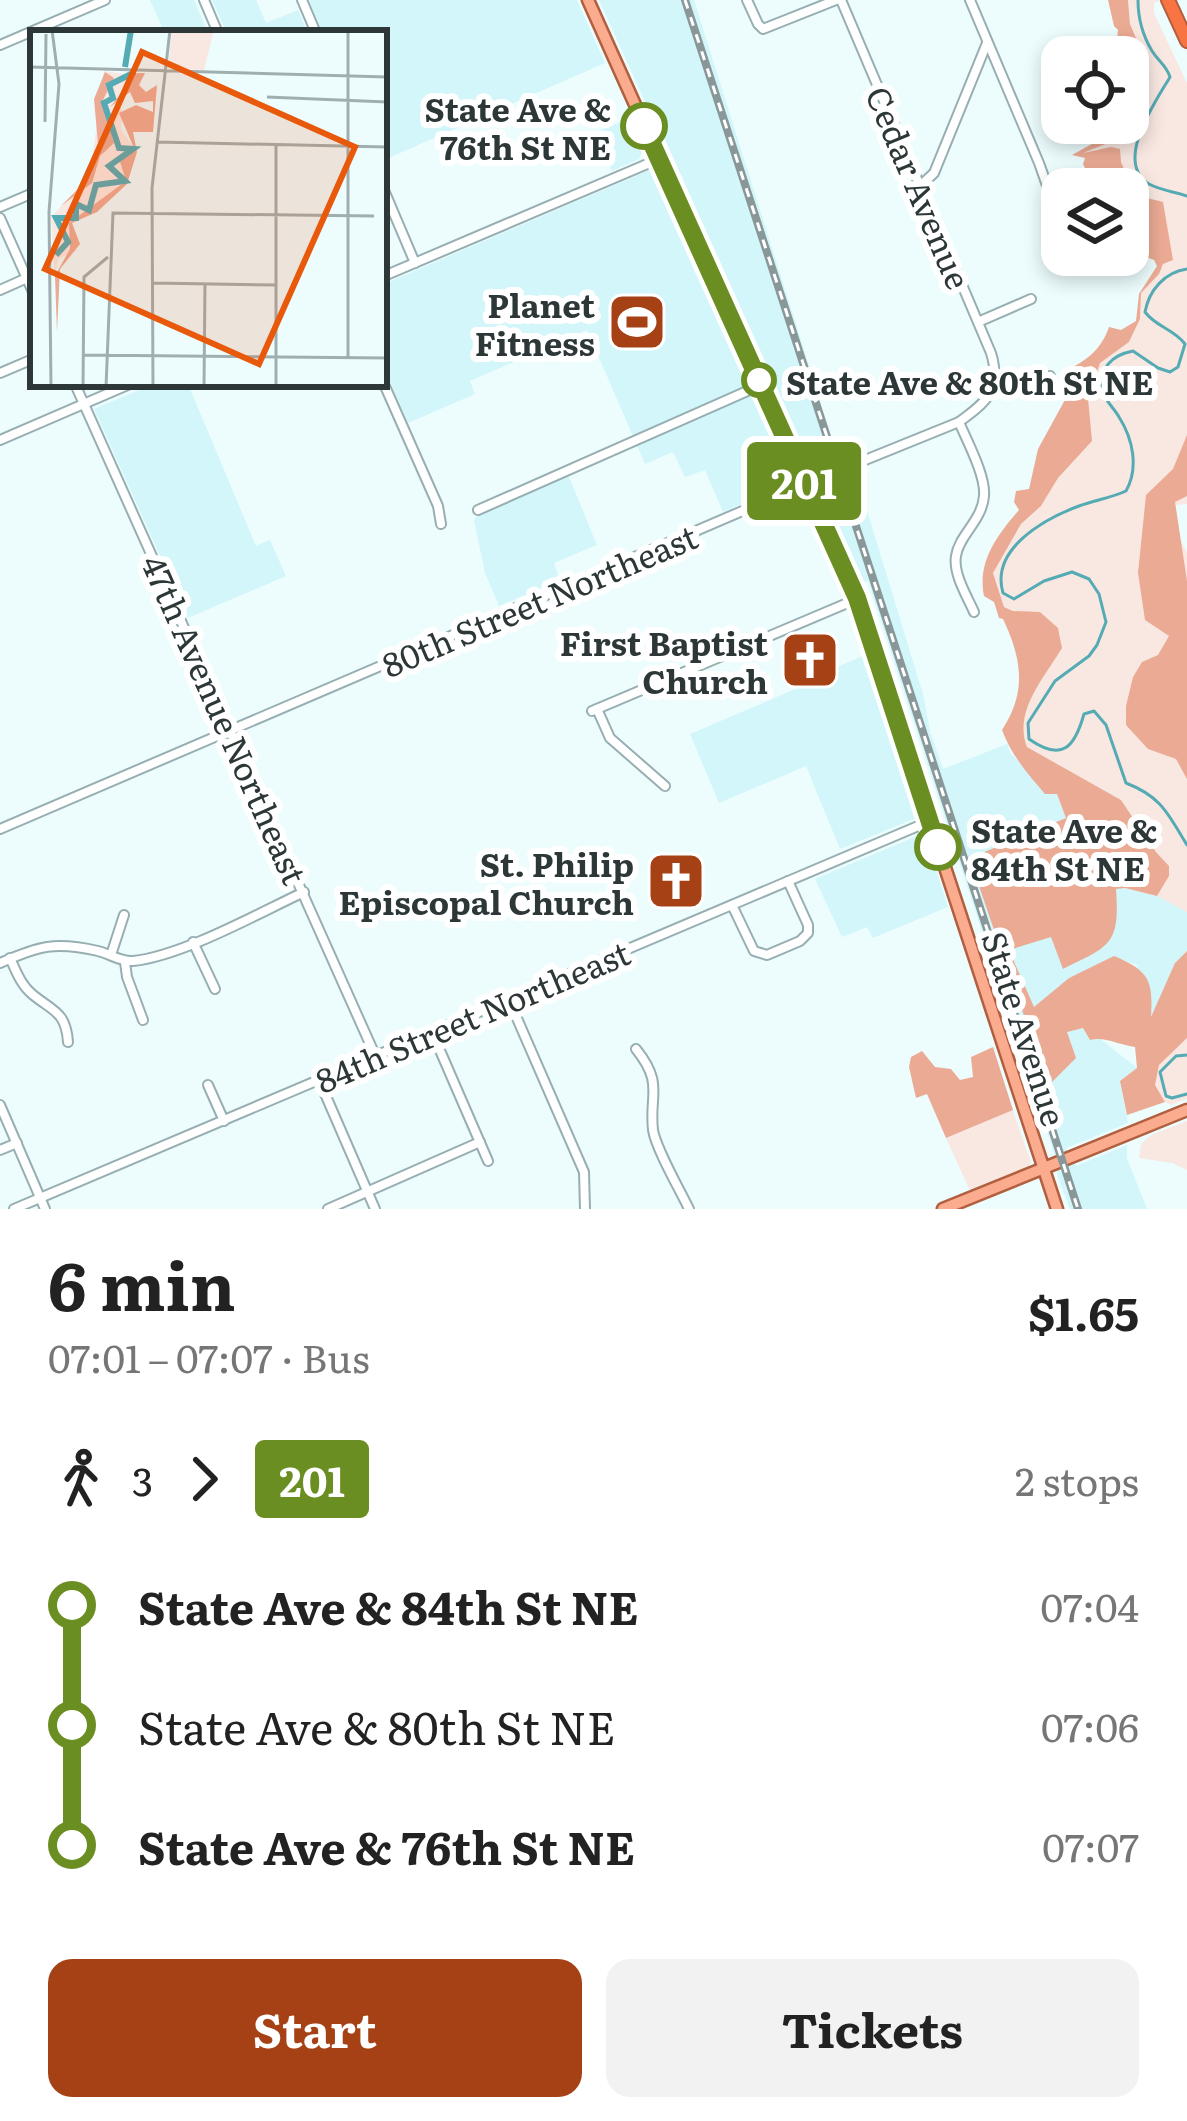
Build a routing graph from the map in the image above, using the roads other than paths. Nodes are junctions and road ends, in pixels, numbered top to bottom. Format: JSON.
{"nodes":[{"id":1,"x":105,"y":0,"type":"edge"},
{"id":2,"x":204,"y":0,"type":"edge"},
{"id":3,"x":302,"y":0,"type":"edge"},
{"id":4,"x":588,"y":0,"type":"edge"},
{"id":5,"x":747,"y":0,"type":"edge"},
{"id":6,"x":838,"y":0,"type":"edge"},
{"id":7,"x":970,"y":0,"type":"edge"},
{"id":8,"x":1168,"y":0,"type":"edge"},
{"id":9,"x":35,"y":30,"type":"edge"},
{"id":10,"x":217,"y":30,"type":"edge"},
{"id":11,"x":315,"y":30,"type":"edge"},
{"id":12,"x":30,"y":32,"type":"edge"},
{"id":13,"x":988,"y":41,"type":"junction"},
{"id":14,"x":1187,"y":41,"type":"edge"},
{"id":15,"x":0,"y":45,"type":"edge"},
{"id":16,"x":980,"y":60,"type":"junction"},
{"id":17,"x":997,"y":63,"type":"junction"},
{"id":18,"x":659,"y":159,"type":"junction"},
{"id":19,"x":1041,"y":172,"type":"edge"},
{"id":20,"x":920,"y":187,"type":"junction"},
{"id":21,"x":30,"y":194,"type":"edge"},
{"id":22,"x":387,"y":197,"type":"edge"},
{"id":23,"x":0,"y":207,"type":"edge"},
{"id":24,"x":0,"y":218,"type":"edge"},
{"id":25,"x":415,"y":262,"type":"junction"},
{"id":26,"x":387,"y":275,"type":"edge"},
{"id":27,"x":27,"y":278,"type":"junction"},
{"id":28,"x":30,"y":285,"type":"edge"},
{"id":29,"x":0,"y":290,"type":"edge"},
{"id":30,"x":1031,"y":299,"type":"dead end"},
{"id":31,"x":978,"y":322,"type":"junction"},
{"id":32,"x":30,"y":360,"type":"edge"},
{"id":33,"x":0,"y":373,"type":"edge"},
{"id":34,"x":995,"y":376,"type":"junction"},
{"id":35,"x":1050,"y":376,"type":"dead end"},
{"id":36,"x":760,"y":385,"type":"junction"},
{"id":37,"x":76,"y":387,"type":"edge"},
{"id":38,"x":123,"y":387,"type":"edge"},
{"id":39,"x":385,"y":387,"type":"edge"},
{"id":40,"x":84,"y":404,"type":"junction"},
{"id":41,"x":959,"y":422,"type":"junction"},
{"id":42,"x":0,"y":440,"type":"edge"},
{"id":43,"x":805,"y":484,"type":"junction"},
{"id":44,"x":478,"y":510,"type":"dead end"},
{"id":45,"x":441,"y":524,"type":"dead end"},
{"id":46,"x":857,"y":598,"type":"junction"},
{"id":47,"x":974,"y":612,"type":"dead end"},
{"id":48,"x":231,"y":731,"type":"junction"},
{"id":49,"x":665,"y":786,"type":"dead end"},
{"id":50,"x":930,"y":821,"type":"junction"},
{"id":51,"x":0,"y":829,"type":"edge"},
{"id":52,"x":788,"y":881,"type":"junction"},
{"id":53,"x":304,"y":892,"type":"junction"},
{"id":54,"x":732,"y":905,"type":"junction"},
{"id":55,"x":124,"y":915,"type":"dead end"},
{"id":56,"x":193,"y":942,"type":"junction"},
{"id":57,"x":111,"y":955,"type":"junction"},
{"id":58,"x":5,"y":961,"type":"edge"},
{"id":59,"x":125,"y":962,"type":"junction"},
{"id":60,"x":215,"y":989,"type":"dead end"},
{"id":61,"x":508,"y":1000,"type":"junction"},
{"id":62,"x":143,"y":1019,"type":"dead end"},
{"id":63,"x":432,"y":1032,"type":"junction"},
{"id":64,"x":68,"y":1042,"type":"dead end"},
{"id":65,"x":636,"y":1048,"type":"dead end"},
{"id":66,"x":375,"y":1055,"type":"junction"},
{"id":67,"x":319,"y":1080,"type":"junction"},
{"id":68,"x":208,"y":1085,"type":"dead end"},
{"id":69,"x":0,"y":1105,"type":"edge"},
{"id":70,"x":1187,"y":1110,"type":"edge"},
{"id":71,"x":224,"y":1121,"type":"junction"},
{"id":72,"x":480,"y":1142,"type":"junction"},
{"id":73,"x":16,"y":1143,"type":"junction"},
{"id":74,"x":0,"y":1150,"type":"edge"},
{"id":75,"x":488,"y":1161,"type":"dead end"},
{"id":76,"x":1043,"y":1167,"type":"junction"},
{"id":77,"x":368,"y":1192,"type":"junction"},
{"id":78,"x":41,"y":1198,"type":"junction"},
{"id":79,"x":14,"y":1209,"type":"edge"},
{"id":80,"x":45,"y":1209,"type":"edge"},
{"id":81,"x":328,"y":1209,"type":"edge"},
{"id":82,"x":376,"y":1209,"type":"edge"},
{"id":83,"x":585,"y":1209,"type":"edge"},
{"id":84,"x":689,"y":1209,"type":"edge"},
{"id":85,"x":943,"y":1209,"type":"edge"},
{"id":86,"x":1057,"y":1209,"type":"edge"}],
"edges":[{"from":1,"to":9,"type":"street"},
{"from":2,"to":10,"type":"street"},
{"from":3,"to":11,"type":"street"},
{"from":4,"to":18,"type":"main road","name":"State Avenue"},
{"from":5,"to":6,"type":"street"},
{"from":6,"to":20,"type":"street","name":"Cedar Avenue"},
{"from":7,"to":13,"type":"street"},
{"from":8,"to":14,"type":"highway"},
{"from":12,"to":15,"type":"street"},
{"from":13,"to":16,"type":"street"},
{"from":13,"to":17,"type":"street"},
{"from":16,"to":17,"type":"street"},
{"from":16,"to":20,"type":"street"},
{"from":17,"to":19,"type":"street"},
{"from":18,"to":25,"type":"street"},
{"from":18,"to":36,"type":"main road","name":"State Avenue"},
{"from":20,"to":31,"type":"street","name":"Cedar Avenue"},
{"from":21,"to":23,"type":"street"},
{"from":22,"to":25,"type":"street"},
{"from":24,"to":27,"type":"street"},
{"from":25,"to":26,"type":"street"},
{"from":27,"to":28,"type":"street"},
{"from":27,"to":29,"type":"street"},
{"from":30,"to":31,"type":"street"},
{"from":31,"to":34,"type":"street","name":"Cedar Avenue"},
{"from":32,"to":33,"type":"street"},
{"from":34,"to":35,"type":"street"},
{"from":34,"to":41,"type":"street","name":"80th Street Northeast"},
{"from":36,"to":43,"type":"main road","name":"State Avenue"},
{"from":36,"to":44,"type":"street"},
{"from":37,"to":40,"type":"street","name":"47th Avenue Northeast"},
{"from":38,"to":40,"type":"street"},
{"from":39,"to":45,"type":"street"},
{"from":40,"to":42,"type":"street"},
{"from":40,"to":48,"type":"street","name":"47th Avenue Northeast"},
{"from":41,"to":43,"type":"street","name":"80th Street Northeast"},
{"from":41,"to":47,"type":"street"},
{"from":43,"to":46,"type":"main road","name":"State Avenue"},
{"from":43,"to":48,"type":"street","name":"80th Street Northeast"},
{"from":46,"to":49,"type":"street"},
{"from":46,"to":50,"type":"main road","name":"State Avenue"},
{"from":48,"to":51,"type":"street","name":"80th Street Northeast"},
{"from":48,"to":53,"type":"street","name":"47th Avenue Northeast"},
{"from":50,"to":52,"type":"street","name":"84th Street Northeast"},
{"from":50,"to":76,"type":"main road","name":"State Avenue"},
{"from":52,"to":54,"type":"street","name":"84th Street Northeast"},
{"from":52,"to":54,"type":"street"},
{"from":53,"to":56,"type":"street"},
{"from":53,"to":66,"type":"street","name":"47th Avenue Northeast"},
{"from":54,"to":61,"type":"street","name":"84th Street Northeast"},
{"from":55,"to":57,"type":"street"},
{"from":56,"to":59,"type":"street"},
{"from":56,"to":60,"type":"street"},
{"from":57,"to":58,"type":"street"},
{"from":57,"to":59,"type":"street"},
{"from":58,"to":64,"type":"street"},
{"from":59,"to":62,"type":"street"},
{"from":61,"to":63,"type":"street","name":"84th Street Northeast"},
{"from":61,"to":83,"type":"street"},
{"from":63,"to":66,"type":"street","name":"84th Street Northeast"},
{"from":63,"to":72,"type":"street"},
{"from":65,"to":84,"type":"street"},
{"from":66,"to":67,"type":"street","name":"84th Street Northeast"},
{"from":67,"to":71,"type":"street","name":"84th Street Northeast"},
{"from":67,"to":77,"type":"street"},
{"from":68,"to":71,"type":"street"},
{"from":69,"to":73,"type":"street"},
{"from":70,"to":76,"type":"main road"},
{"from":71,"to":78,"type":"street","name":"84th Street Northeast"},
{"from":72,"to":75,"type":"street"},
{"from":72,"to":77,"type":"street"},
{"from":73,"to":74,"type":"street"},
{"from":73,"to":78,"type":"street"},
{"from":76,"to":85,"type":"main road"},
{"from":76,"to":86,"type":"main road","name":"State Avenue"},
{"from":77,"to":81,"type":"street"},
{"from":77,"to":82,"type":"street"},
{"from":78,"to":79,"type":"street","name":"84th Street Northeast"},
{"from":78,"to":80,"type":"street"}]}
